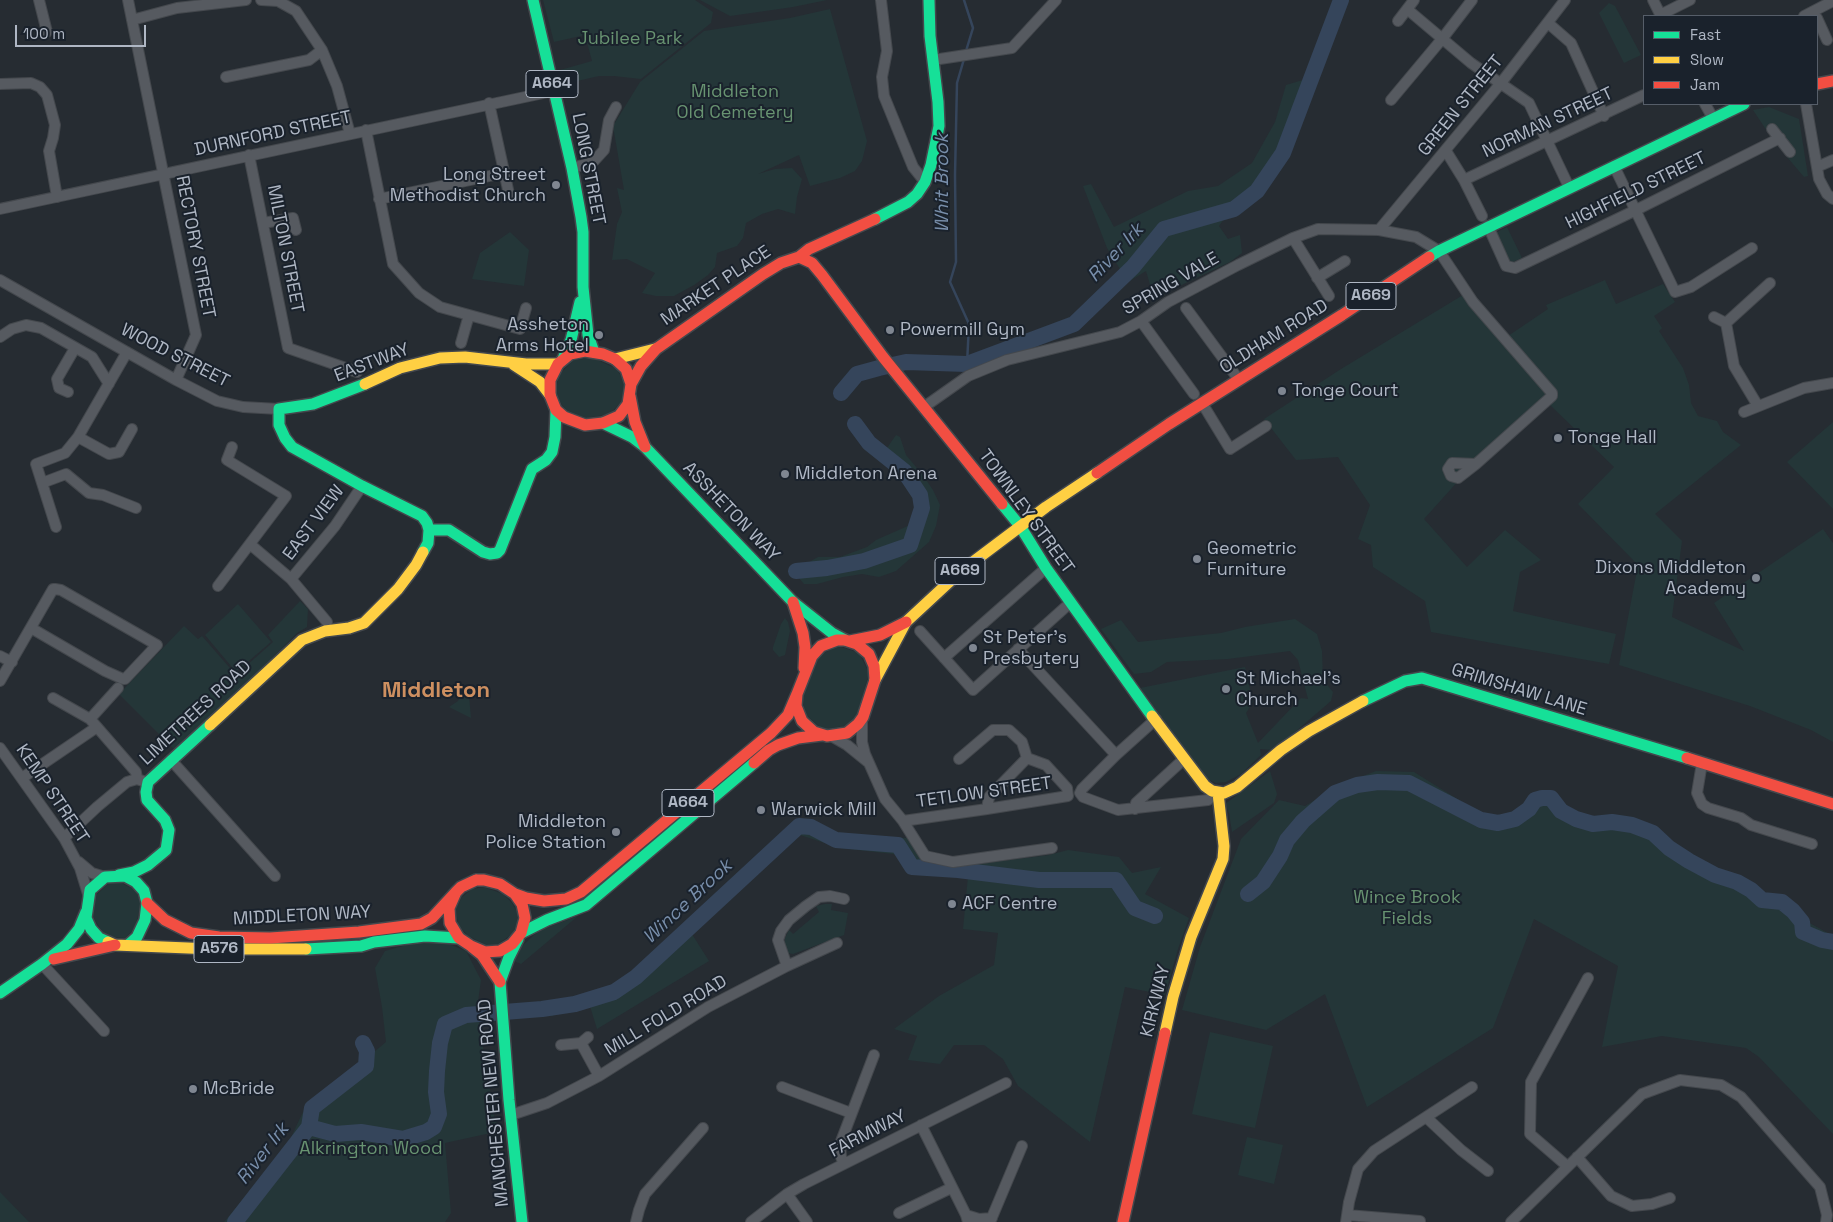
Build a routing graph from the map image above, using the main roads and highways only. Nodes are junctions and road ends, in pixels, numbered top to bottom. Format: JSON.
{"nodes":[{"id":1,"x":533,"y":0,"type":"edge"},
{"id":2,"x":929,"y":0,"type":"edge"},
{"id":3,"x":1833,"y":82,"type":"edge"},
{"id":4,"x":1818,"y":84,"type":"edge"},
{"id":5,"x":1742,"y":105,"type":"edge"},
{"id":6,"x":799,"y":257,"type":"junction"},
{"id":7,"x":583,"y":287,"type":"junction"},
{"id":8,"x":656,"y":349,"type":"junction"},
{"id":9,"x":594,"y":352,"type":"junction"},
{"id":10,"x":615,"y":359,"type":"junction"},
{"id":11,"x":560,"y":361,"type":"junction"},
{"id":12,"x":508,"y":362,"type":"junction"},
{"id":13,"x":631,"y":384,"type":"junction"},
{"id":14,"x":550,"y":395,"type":"junction"},
{"id":15,"x":630,"y":396,"type":"junction"},
{"id":16,"x":556,"y":410,"type":"junction"},
{"id":17,"x":576,"y":423,"type":"junction"},
{"id":18,"x":603,"y":423,"type":"junction"},
{"id":19,"x":555,"y":437,"type":"junction"},
{"id":20,"x":645,"y":446,"type":"junction"},
{"id":21,"x":1020,"y":526,"type":"junction"},
{"id":22,"x":429,"y":530,"type":"junction"},
{"id":23,"x":793,"y":602,"type":"junction"},
{"id":24,"x":906,"y":622,"type":"junction"},
{"id":25,"x":848,"y":641,"type":"junction"},
{"id":26,"x":802,"y":676,"type":"junction"},
{"id":27,"x":875,"y":680,"type":"junction"},
{"id":28,"x":797,"y":694,"type":"junction"},
{"id":29,"x":828,"y":736,"type":"junction"},
{"id":30,"x":1216,"y":792,"type":"junction"},
{"id":31,"x":1833,"y":804,"type":"edge"},
{"id":32,"x":148,"y":865,"type":"junction"},
{"id":33,"x":119,"y":875,"type":"junction"},
{"id":34,"x":144,"y":891,"type":"junction"},
{"id":35,"x":456,"y":892,"type":"junction"},
{"id":36,"x":515,"y":894,"type":"junction"},
{"id":37,"x":147,"y":903,"type":"junction"},
{"id":38,"x":86,"y":912,"type":"junction"},
{"id":39,"x":519,"y":936,"type":"junction"},
{"id":40,"x":459,"y":938,"type":"junction"},
{"id":41,"x":128,"y":944,"type":"junction"},
{"id":42,"x":115,"y":945,"type":"junction"},
{"id":43,"x":471,"y":946,"type":"junction"},
{"id":44,"x":42,"y":964,"type":"junction"},
{"id":45,"x":500,"y":982,"type":"junction"},
{"id":46,"x":0,"y":993,"type":"edge"},
{"id":47,"x":522,"y":1222,"type":"edge"},
{"id":48,"x":1123,"y":1222,"type":"edge"}],
"edges":[{"from":1,"to":7,"type":"main road","name":"LONG STREET","number":"A664"},
{"from":2,"to":6,"type":"main road","name":"MARKET PLACE"},
{"from":3,"to":4,"type":"main road"},
{"from":5,"to":21,"type":"main road","name":"OLDHAM ROAD","number":"A669"},
{"from":6,"to":8,"type":"main road","name":"MARKET PLACE"},
{"from":6,"to":21,"type":"main road","name":"TOWNLEY STREET"},
{"from":7,"to":9,"type":"main road","name":"LONG STREET","number":"A664"},
{"from":7,"to":11,"type":"main road","name":"LONG STREET","number":"A664"},
{"from":8,"to":10,"type":"main road","name":"MARKET PLACE"},
{"from":8,"to":13,"type":"main road","name":"MARKET PLACE"},
{"from":9,"to":10,"type":"main road"},
{"from":9,"to":11,"type":"main road"},
{"from":10,"to":13,"type":"main road"},
{"from":11,"to":12,"type":"main road","name":"EASTWAY"},
{"from":11,"to":14,"type":"main road","number":"A664"},
{"from":12,"to":14,"type":"main road","name":"EASTWAY"},
{"from":12,"to":22,"type":"main road","name":"EASTWAY"},
{"from":13,"to":15,"type":"main road","number":"A664"},
{"from":14,"to":16,"type":"main road"},
{"from":15,"to":18,"type":"main road","number":"A664"},
{"from":15,"to":20,"type":"main road","name":"ASSHETON WAY","number":"A664"},
{"from":16,"to":17,"type":"main road"},
{"from":16,"to":19,"type":"main road"},
{"from":17,"to":18,"type":"main road","number":"A664"},
{"from":17,"to":19,"type":"main road"},
{"from":18,"to":20,"type":"main road","name":"ASSHETON WAY","number":"A664"},
{"from":19,"to":22,"type":"main road"},
{"from":20,"to":23,"type":"main road","name":"ASSHETON WAY","number":"A664"},
{"from":21,"to":24,"type":"main road","name":"OLDHAM ROAD","number":"A669"},
{"from":21,"to":30,"type":"main road","name":"TOWNLEY STREET"},
{"from":22,"to":32,"type":"main road","name":"LIMETREES ROAD"},
{"from":23,"to":25,"type":"main road","name":"ASSHETON WAY","number":"A664"},
{"from":23,"to":26,"type":"main road","name":"ASSHETON WAY","number":"A664"},
{"from":24,"to":25,"type":"main road","name":"OLDHAM ROAD"},
{"from":24,"to":27,"type":"main road","name":"OLDHAM ROAD"},
{"from":25,"to":26,"type":"main road","number":"A664"},
{"from":25,"to":27,"type":"main road","number":"A664"},
{"from":26,"to":28,"type":"main road","number":"A664"},
{"from":27,"to":29,"type":"main road","number":"A664"},
{"from":28,"to":29,"type":"main road","number":"A664"},
{"from":28,"to":36,"type":"main road","number":"A664"},
{"from":29,"to":39,"type":"main road","number":"A664"},
{"from":30,"to":31,"type":"main road","name":"GRIMSHAW LANE"},
{"from":30,"to":48,"type":"main road","name":"KIRKWAY"},
{"from":32,"to":33,"type":"main road","name":"LIMETREES ROAD"},
{"from":32,"to":34,"type":"main road"},
{"from":33,"to":34,"type":"main road"},
{"from":33,"to":38,"type":"main road","number":"A576"},
{"from":34,"to":37,"type":"main road"},
{"from":35,"to":36,"type":"main road","number":"A664"},
{"from":35,"to":37,"type":"main road","name":"MIDDLETON WAY","number":"A576"},
{"from":35,"to":40,"type":"main road"},
{"from":36,"to":39,"type":"main road","number":"A664"},
{"from":37,"to":41,"type":"main road"},
{"from":38,"to":42,"type":"main road","number":"A576"},
{"from":38,"to":44,"type":"main road","number":"A576"},
{"from":39,"to":43,"type":"main road","number":"A664"},
{"from":39,"to":45,"type":"main road","name":"MANCHESTER NEW ROAD","number":"A664"},
{"from":40,"to":41,"type":"main road","name":"MIDDLETON WAY","number":"A576"},
{"from":40,"to":43,"type":"main road","number":"A664"},
{"from":41,"to":42,"type":"main road","number":"A576"},
{"from":42,"to":44,"type":"main road","number":"A576"},
{"from":43,"to":45,"type":"main road","name":"MANCHESTER NEW ROAD","number":"A664"},
{"from":44,"to":46,"type":"main road","number":"A576"},
{"from":45,"to":47,"type":"main road","name":"MANCHESTER NEW ROAD","number":"A664"}]}
